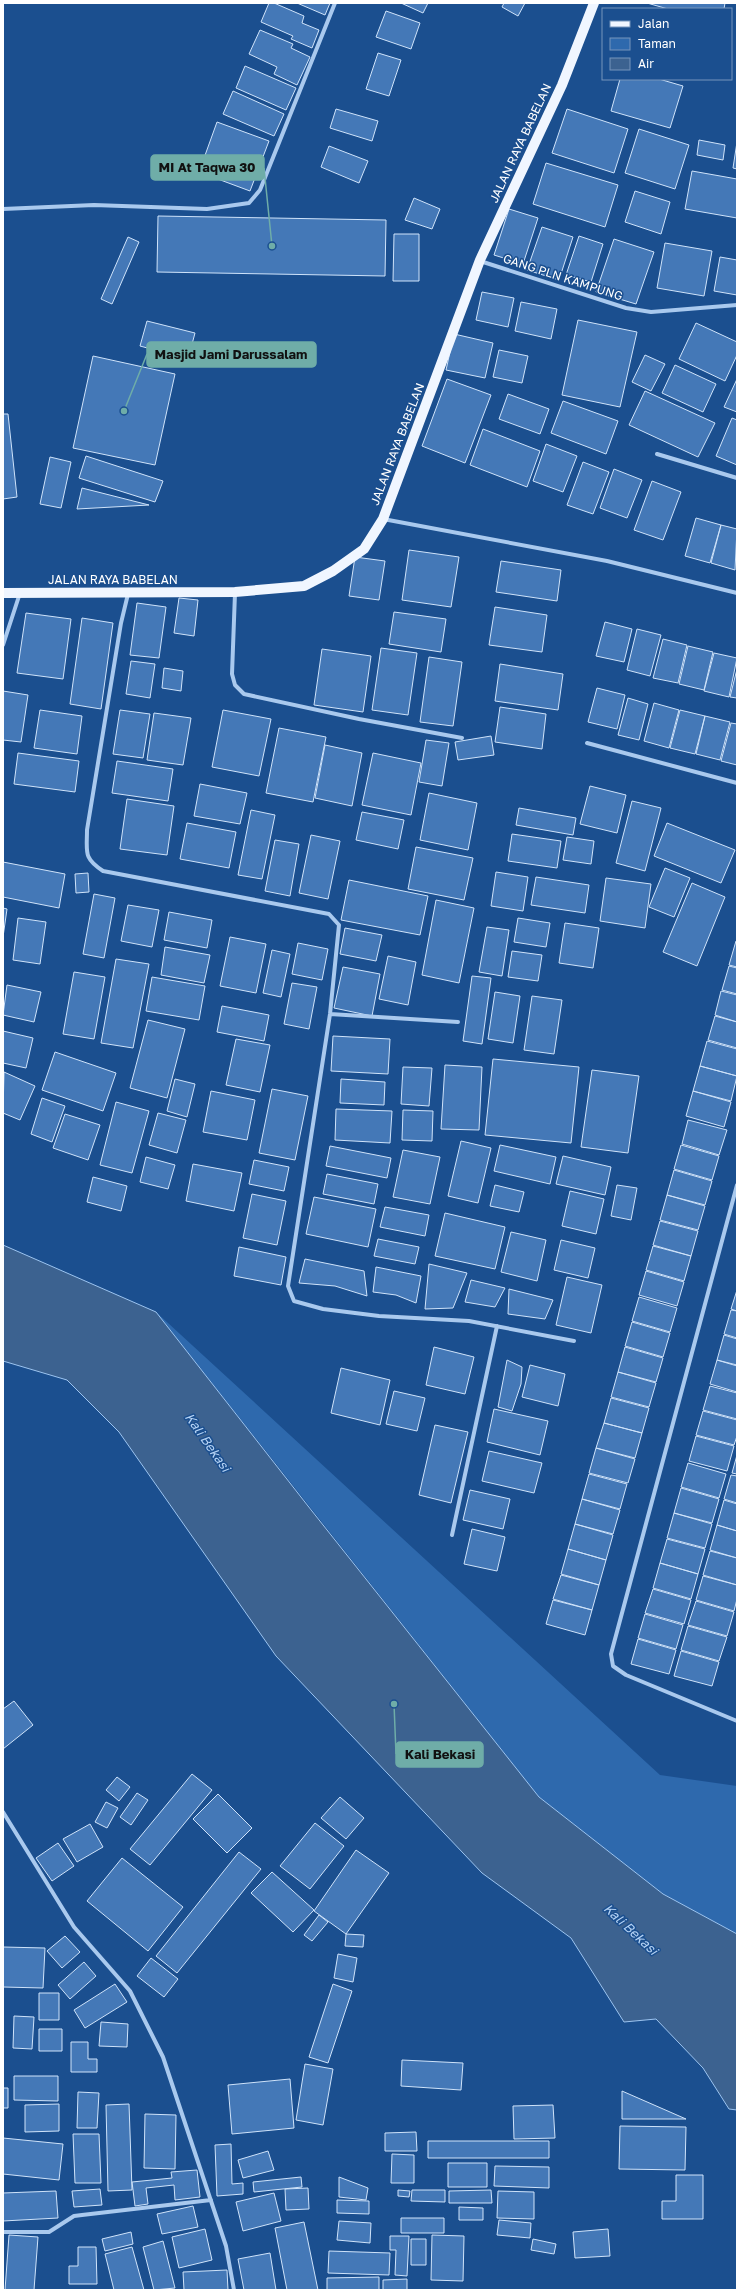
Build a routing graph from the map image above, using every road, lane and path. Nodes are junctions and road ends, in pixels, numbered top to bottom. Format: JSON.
{"nodes":[{"id":1,"x":335,"y":3,"type":"edge"},
{"id":2,"x":594,"y":3,"type":"edge"},
{"id":3,"x":3,"y":209,"type":"edge"},
{"id":4,"x":480,"y":260,"type":"junction"},
{"id":5,"x":737,"y":304,"type":"edge"},
{"id":6,"x":657,"y":454,"type":"dead end"},
{"id":7,"x":737,"y":478,"type":"edge"},
{"id":8,"x":383,"y":519,"type":"junction"},
{"id":9,"x":129,"y":591,"type":"junction"},
{"id":10,"x":235,"y":592,"type":"junction"},
{"id":11,"x":3,"y":593,"type":"edge"},
{"id":12,"x":20,"y":593,"type":"junction"},
{"id":13,"x":737,"y":593,"type":"edge"},
{"id":14,"x":3,"y":645,"type":"edge"},
{"id":15,"x":462,"y":738,"type":"dead end"},
{"id":16,"x":587,"y":743,"type":"dead end"},
{"id":17,"x":737,"y":783,"type":"edge"},
{"id":18,"x":330,"y":1014,"type":"junction"},
{"id":19,"x":458,"y":1022,"type":"dead end"},
{"id":20,"x":737,"y":1185,"type":"edge"},
{"id":21,"x":497,"y":1326,"type":"junction"},
{"id":22,"x":574,"y":1342,"type":"dead end"},
{"id":23,"x":452,"y":1534,"type":"dead end"},
{"id":24,"x":737,"y":1721,"type":"edge"},
{"id":25,"x":3,"y":1812,"type":"edge"},
{"id":26,"x":211,"y":2200,"type":"junction"},
{"id":27,"x":3,"y":2232,"type":"edge"},
{"id":28,"x":234,"y":2290,"type":"edge"}],
"edges":[{"from":1,"to":3,"type":"street"},
{"from":2,"to":4,"type":"main road","name":"JALAN RAYA BABELAN"},
{"from":4,"to":5,"type":"street","name":"GANG PLN KAMPUNG"},
{"from":4,"to":8,"type":"main road","name":"JALAN RAYA BABELAN"},
{"from":6,"to":7,"type":"street"},
{"from":8,"to":10,"type":"main road","name":"JALAN RAYA BABELAN"},
{"from":8,"to":13,"type":"street"},
{"from":9,"to":10,"type":"main road","name":"JALAN RAYA BABELAN"},
{"from":9,"to":12,"type":"main road","name":"JALAN RAYA BABELAN"},
{"from":9,"to":18,"type":"street"},
{"from":10,"to":15,"type":"street"},
{"from":11,"to":12,"type":"main road","name":"JALAN RAYA BABELAN"},
{"from":12,"to":14,"type":"street"},
{"from":16,"to":17,"type":"street"},
{"from":18,"to":19,"type":"street"},
{"from":18,"to":21,"type":"street"},
{"from":20,"to":24,"type":"street"},
{"from":21,"to":22,"type":"street"},
{"from":21,"to":23,"type":"street"},
{"from":25,"to":26,"type":"street"},
{"from":26,"to":27,"type":"street"},
{"from":26,"to":28,"type":"street"}]}
